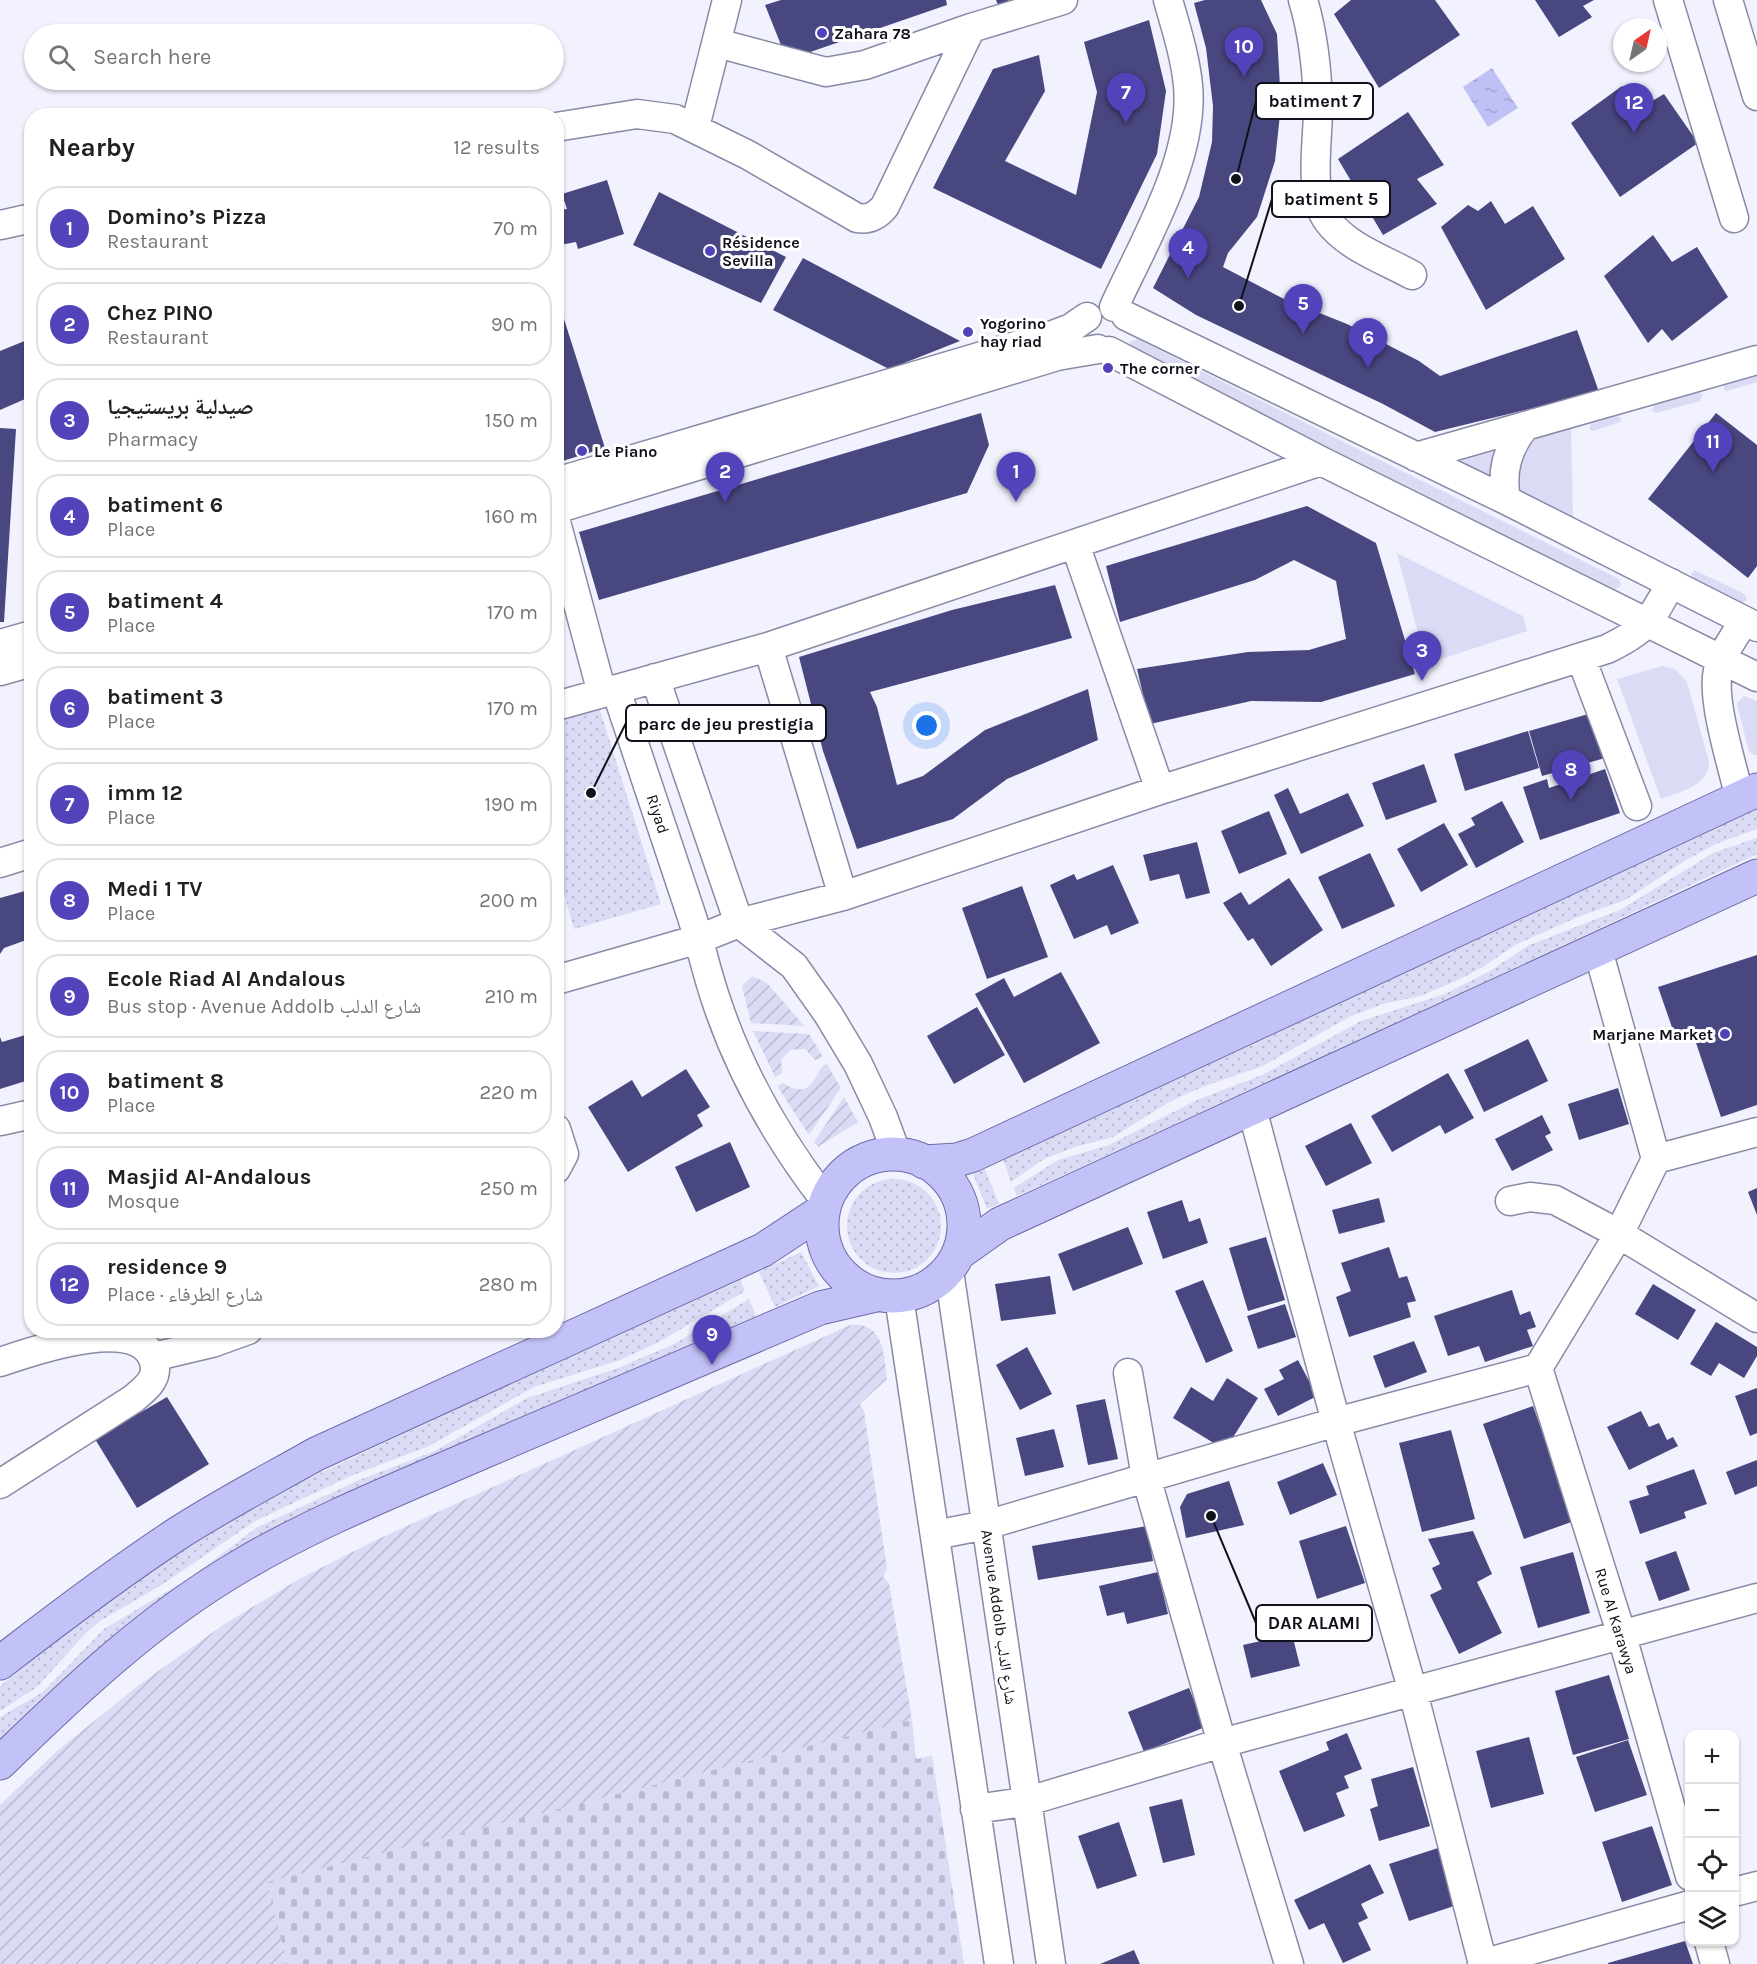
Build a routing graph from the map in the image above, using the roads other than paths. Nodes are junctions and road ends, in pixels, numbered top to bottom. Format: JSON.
{"nodes":[{"id":1,"x":727,"y":0,"type":"edge"},
{"id":2,"x":1063,"y":0,"type":"edge"},
{"id":3,"x":1168,"y":0,"type":"edge"},
{"id":4,"x":1303,"y":0,"type":"edge"},
{"id":5,"x":1668,"y":0,"type":"edge"},
{"id":6,"x":1728,"y":0,"type":"edge"},
{"id":7,"x":975,"y":18,"type":"edge"},
{"id":8,"x":717,"y":43,"type":"junction"},
{"id":9,"x":1750,"y":51,"type":"edge"},
{"id":10,"x":1757,"y":96,"type":"edge"},
{"id":11,"x":564,"y":126,"type":"edge"},
{"id":12,"x":695,"y":127,"type":"junction"},
{"id":13,"x":1734,"y":218,"type":"dead end"},
{"id":14,"x":1412,"y":276,"type":"dead end"},
{"id":15,"x":1120,"y":312,"type":"junction"},
{"id":16,"x":1087,"y":317,"type":"junction"},
{"id":17,"x":1103,"y":350,"type":"junction"},
{"id":18,"x":1757,"y":360,"type":"edge"},
{"id":19,"x":1525,"y":426,"type":"junction"},
{"id":20,"x":1416,"y":457,"type":"junction"},
{"id":21,"x":1321,"y":461,"type":"junction"},
{"id":22,"x":564,"y":480,"type":"edge"},
{"id":23,"x":1506,"y":500,"type":"junction"},
{"id":24,"x":564,"y":507,"type":"edge"},
{"id":25,"x":1075,"y":544,"type":"junction"},
{"id":26,"x":564,"y":548,"type":"edge"},
{"id":27,"x":1671,"y":583,"type":"junction"},
{"id":28,"x":1649,"y":623,"type":"junction"},
{"id":29,"x":1751,"y":624,"type":"edge"},
{"id":30,"x":24,"y":637,"type":"edge"},
{"id":31,"x":0,"y":644,"type":"edge"},
{"id":32,"x":768,"y":647,"type":"junction"},
{"id":33,"x":1581,"y":658,"type":"junction"},
{"id":34,"x":1721,"y":659,"type":"junction"},
{"id":35,"x":24,"y":664,"type":"edge"},
{"id":36,"x":0,"y":671,"type":"edge"},
{"id":37,"x":1757,"y":677,"type":"edge"},
{"id":38,"x":655,"y":678,"type":"junction"},
{"id":39,"x":609,"y":691,"type":"junction"},
{"id":40,"x":564,"y":704,"type":"edge"},
{"id":41,"x":1160,"y":790,"type":"junction"},
{"id":42,"x":1749,"y":795,"type":"edge"},
{"id":43,"x":1636,"y":806,"type":"dead end"},
{"id":44,"x":24,"y":856,"type":"edge"},
{"id":45,"x":0,"y":863,"type":"edge"},
{"id":46,"x":1757,"y":876,"type":"edge"},
{"id":47,"x":843,"y":896,"type":"junction"},
{"id":48,"x":739,"y":923,"type":"junction"},
{"id":49,"x":699,"y":939,"type":"junction"},
{"id":50,"x":1598,"y":950,"type":"junction"},
{"id":51,"x":564,"y":973,"type":"edge"},
{"id":52,"x":1252,"y":1109,"type":"junction"},
{"id":53,"x":24,"y":1116,"type":"edge"},
{"id":54,"x":0,"y":1121,"type":"edge"},
{"id":55,"x":1757,"y":1132,"type":"edge"},
{"id":56,"x":910,"y":1158,"type":"junction"},
{"id":57,"x":1656,"y":1159,"type":"junction"},
{"id":58,"x":1510,"y":1201,"type":"dead end"},
{"id":59,"x":824,"y":1206,"type":"junction"},
{"id":60,"x":1619,"y":1234,"type":"junction"},
{"id":61,"x":954,"y":1262,"type":"junction"},
{"id":62,"x":888,"y":1296,"type":"junction"},
{"id":63,"x":1757,"y":1318,"type":"edge"},
{"id":64,"x":98,"y":1338,"type":"edge"},
{"id":65,"x":109,"y":1338,"type":"edge"},
{"id":66,"x":226,"y":1338,"type":"edge"},
{"id":67,"x":153,"y":1358,"type":"junction"},
{"id":68,"x":0,"y":1362,"type":"edge"},
{"id":69,"x":1538,"y":1368,"type":"junction"},
{"id":70,"x":1128,"y":1373,"type":"dead end"},
{"id":71,"x":1336,"y":1422,"type":"junction"},
{"id":72,"x":1146,"y":1477,"type":"junction"},
{"id":73,"x":0,"y":1484,"type":"edge"},
{"id":74,"x":986,"y":1525,"type":"junction"},
{"id":75,"x":935,"y":1535,"type":"junction"},
{"id":76,"x":1757,"y":1598,"type":"edge"},
{"id":77,"x":1622,"y":1636,"type":"junction"},
{"id":78,"x":0,"y":1664,"type":"edge"},
{"id":79,"x":1413,"y":1692,"type":"junction"},
{"id":80,"x":1221,"y":1743,"type":"junction"},
{"id":81,"x":0,"y":1763,"type":"edge"},
{"id":82,"x":1025,"y":1802,"type":"junction"},
{"id":83,"x":975,"y":1809,"type":"junction"},
{"id":84,"x":1685,"y":1862,"type":"edge"},
{"id":85,"x":1757,"y":1886,"type":"edge"},
{"id":86,"x":1739,"y":1891,"type":"edge"},
{"id":87,"x":1685,"y":1906,"type":"edge"},
{"id":88,"x":1710,"y":1946,"type":"edge"},
{"id":89,"x":999,"y":1964,"type":"edge"},
{"id":90,"x":1051,"y":1964,"type":"edge"},
{"id":91,"x":1289,"y":1964,"type":"edge"},
{"id":92,"x":1482,"y":1964,"type":"edge"},
{"id":93,"x":1715,"y":1964,"type":"edge"}],
"edges":[{"from":1,"to":8,"type":"street"},
{"from":2,"to":7,"type":"street"},
{"from":3,"to":15,"type":"street"},
{"from":4,"to":14,"type":"street"},
{"from":5,"to":13,"type":"street"},
{"from":6,"to":9,"type":"street"},
{"from":7,"to":8,"type":"street"},
{"from":7,"to":12,"type":"street"},
{"from":8,"to":12,"type":"street"},
{"from":9,"to":10,"type":"street"},
{"from":11,"to":12,"type":"street"},
{"from":15,"to":16,"type":"street"},
{"from":15,"to":17,"type":"street"},
{"from":15,"to":20,"type":"street"},
{"from":16,"to":17,"type":"street"},
{"from":16,"to":22,"type":"street"},
{"from":17,"to":21,"type":"street"},
{"from":17,"to":24,"type":"street"},
{"from":18,"to":19,"type":"street"},
{"from":19,"to":20,"type":"street"},
{"from":19,"to":23,"type":"street"},
{"from":20,"to":23,"type":"street"},
{"from":21,"to":25,"type":"street"},
{"from":21,"to":28,"type":"street"},
{"from":23,"to":27,"type":"street"},
{"from":25,"to":32,"type":"street"},
{"from":25,"to":41,"type":"street"},
{"from":26,"to":39,"type":"street","name":"Riyad"},
{"from":27,"to":28,"type":"street"},
{"from":27,"to":29,"type":"street"},
{"from":28,"to":33,"type":"street"},
{"from":28,"to":34,"type":"street"},
{"from":29,"to":34,"type":"street"},
{"from":30,"to":31,"type":"street"},
{"from":32,"to":38,"type":"street"},
{"from":32,"to":47,"type":"street"},
{"from":33,"to":41,"type":"street"},
{"from":33,"to":43,"type":"street"},
{"from":34,"to":37,"type":"street"},
{"from":34,"to":42,"type":"street"},
{"from":35,"to":36,"type":"street"},
{"from":38,"to":39,"type":"street"},
{"from":38,"to":48,"type":"street"},
{"from":39,"to":40,"type":"street"},
{"from":39,"to":49,"type":"street","name":"Riyad"},
{"from":41,"to":47,"type":"street"},
{"from":42,"to":56,"type":"main road"},
{"from":44,"to":45,"type":"street"},
{"from":46,"to":50,"type":"main road"},
{"from":47,"to":48,"type":"street"},
{"from":48,"to":49,"type":"street"},
{"from":48,"to":56,"type":"street"},
{"from":49,"to":51,"type":"street"},
{"from":49,"to":59,"type":"street"},
{"from":50,"to":52,"type":"main road"},
{"from":50,"to":57,"type":"street"},
{"from":52,"to":61,"type":"main road"},
{"from":52,"to":71,"type":"street"},
{"from":53,"to":54,"type":"street"},
{"from":55,"to":57,"type":"street"},
{"from":56,"to":59,"type":"main road"},
{"from":56,"to":61,"type":"main road"},
{"from":57,"to":60,"type":"street"},
{"from":58,"to":60,"type":"street"},
{"from":59,"to":62,"type":"main road"},
{"from":59,"to":78,"type":"main road"},
{"from":60,"to":63,"type":"street"},
{"from":60,"to":69,"type":"street"},
{"from":61,"to":62,"type":"main road"},
{"from":61,"to":74,"type":"street","name":"Avenue Addolb شارع الدلب"},
{"from":62,"to":75,"type":"street"},
{"from":62,"to":81,"type":"main road"},
{"from":64,"to":68,"type":"street"},
{"from":65,"to":67,"type":"street"},
{"from":66,"to":67,"type":"street"},
{"from":67,"to":73,"type":"street"},
{"from":69,"to":71,"type":"street"},
{"from":69,"to":77,"type":"street","name":"Rue Al Karawya"},
{"from":70,"to":72,"type":"street"},
{"from":71,"to":72,"type":"street"},
{"from":71,"to":79,"type":"street"},
{"from":72,"to":74,"type":"street"},
{"from":72,"to":80,"type":"street"},
{"from":74,"to":75,"type":"street"},
{"from":74,"to":82,"type":"street","name":"Avenue Addolb شارع الدلب"},
{"from":75,"to":83,"type":"street"},
{"from":76,"to":77,"type":"street"},
{"from":77,"to":79,"type":"street"},
{"from":77,"to":84,"type":"street","name":"Rue Al Karawya"},
{"from":79,"to":80,"type":"street"},
{"from":79,"to":92,"type":"street"},
{"from":80,"to":82,"type":"street"},
{"from":80,"to":91,"type":"street"},
{"from":82,"to":83,"type":"street"},
{"from":82,"to":90,"type":"street","name":"Avenue Addolb شارع الدلب"},
{"from":83,"to":89,"type":"street"},
{"from":85,"to":86,"type":"street"},
{"from":87,"to":92,"type":"street"},
{"from":88,"to":93,"type":"street"}]}
